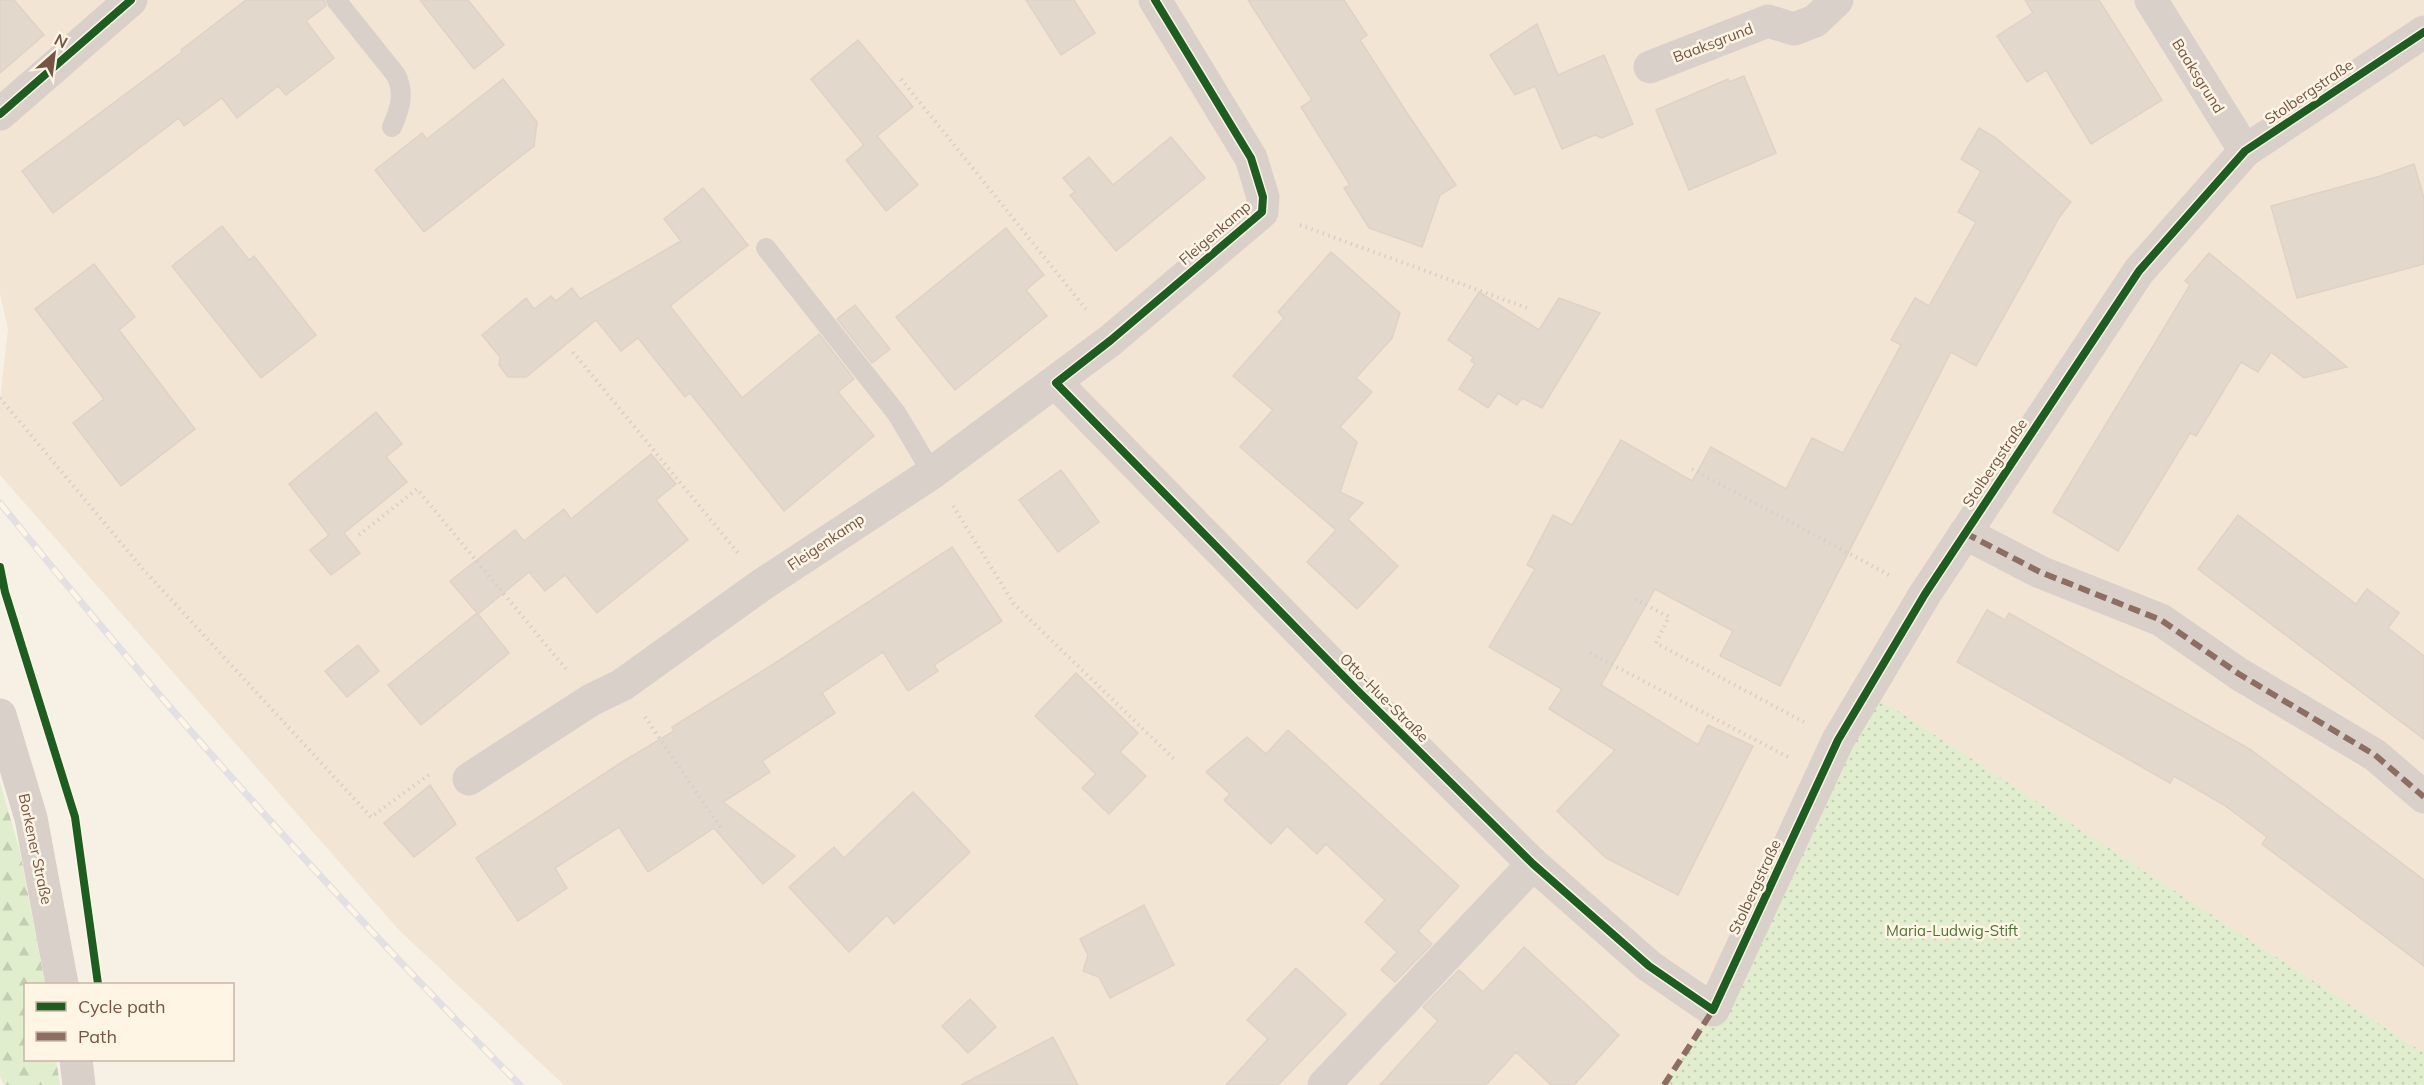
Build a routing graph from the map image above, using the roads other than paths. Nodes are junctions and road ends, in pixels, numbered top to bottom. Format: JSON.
{"nodes":[{"id":1,"x":336,"y":0,"type":"edge"},
{"id":2,"x":1155,"y":0,"type":"edge"},
{"id":3,"x":1837,"y":0,"type":"edge"},
{"id":4,"x":2151,"y":0,"type":"edge"},
{"id":5,"x":126,"y":1,"type":"edge"},
{"id":6,"x":2424,"y":32,"type":"edge"},
{"id":7,"x":1650,"y":67,"type":"dead end"},
{"id":8,"x":0,"y":114,"type":"edge"},
{"id":9,"x":392,"y":127,"type":"dead end"},
{"id":10,"x":2245,"y":151,"type":"junction"},
{"id":11,"x":766,"y":248,"type":"dead end"},
{"id":12,"x":1056,"y":383,"type":"junction"},
{"id":13,"x":932,"y":473,"type":"junction"},
{"id":14,"x":1965,"y":533,"type":"junction"},
{"id":15,"x":0,"y":716,"type":"edge"},
{"id":16,"x":469,"y":778,"type":"road end"},
{"id":17,"x":2424,"y":796,"type":"edge"},
{"id":18,"x":1533,"y":864,"type":"junction"},
{"id":19,"x":62,"y":983,"type":"edge"},
{"id":20,"x":1713,"y":1010,"type":"joint"},
{"id":21,"x":76,"y":1061,"type":"edge"},
{"id":22,"x":79,"y":1085,"type":"edge"},
{"id":23,"x":1324,"y":1085,"type":"edge"}],
"edges":[{"from":1,"to":9,"type":"lane"},
{"from":2,"to":12,"type":"street","name":"Fleigenkamp"},
{"from":3,"to":7,"type":"street","name":"Baaksgrund"},
{"from":4,"to":10,"type":"street","name":"Baaksgrund"},
{"from":5,"to":8,"type":"street"},
{"from":6,"to":10,"type":"street","name":"Stolbergstraße"},
{"from":10,"to":14,"type":"street","name":"Stolbergstraße"},
{"from":11,"to":13,"type":"lane"},
{"from":12,"to":13,"type":"street","name":"Fleigenkamp"},
{"from":12,"to":18,"type":"street","name":"Otto-Hue-Straße"},
{"from":13,"to":16,"type":"street","name":"Fleigenkamp"},
{"from":14,"to":17,"type":"street"},
{"from":14,"to":20,"type":"street","name":"Stolbergstraße"},
{"from":15,"to":19,"type":"street","name":"Borkener Straße"},
{"from":18,"to":20,"type":"street","name":"Otto-Hue-Straße"},
{"from":18,"to":23,"type":"street"},
{"from":21,"to":22,"type":"street"}]}
